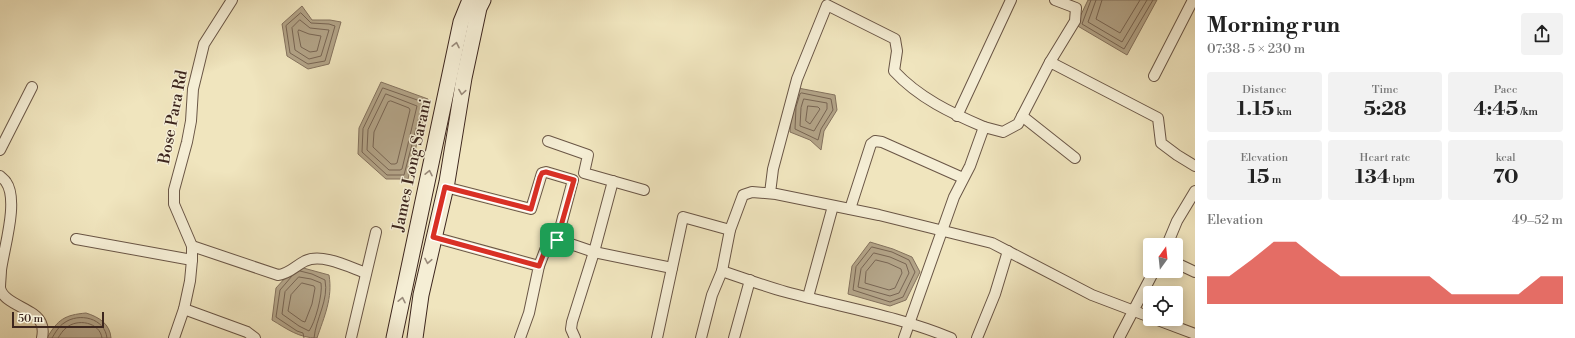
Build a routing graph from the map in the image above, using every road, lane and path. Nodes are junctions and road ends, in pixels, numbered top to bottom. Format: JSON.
{"nodes":[{"id":1,"x":232,"y":0,"type":"edge"},
{"id":2,"x":470,"y":0,"type":"edge"},
{"id":3,"x":483,"y":0,"type":"edge"},
{"id":4,"x":1011,"y":0,"type":"edge"},
{"id":5,"x":1055,"y":0,"type":"edge"},
{"id":6,"x":1193,"y":0,"type":"edge"},
{"id":7,"x":827,"y":3,"type":"edge"},
{"id":8,"x":1050,"y":62,"type":"junction"},
{"id":9,"x":1154,"y":76,"type":"dead end"},
{"id":10,"x":32,"y":87,"type":"dead end"},
{"id":11,"x":957,"y":116,"type":"junction"},
{"id":12,"x":1022,"y":116,"type":"junction"},
{"id":13,"x":984,"y":127,"type":"junction"},
{"id":14,"x":548,"y":141,"type":"dead end"},
{"id":15,"x":0,"y":150,"type":"edge"},
{"id":16,"x":1074,"y":158,"type":"dead end"},
{"id":17,"x":1195,"y":166,"type":"edge"},
{"id":18,"x":0,"y":176,"type":"edge"},
{"id":19,"x":964,"y":178,"type":"junction"},
{"id":20,"x":613,"y":181,"type":"junction"},
{"id":21,"x":445,"y":187,"type":"junction"},
{"id":22,"x":644,"y":190,"type":"dead end"},
{"id":23,"x":1195,"y":191,"type":"edge"},
{"id":24,"x":770,"y":193,"type":"junction"},
{"id":25,"x":833,"y":206,"type":"junction"},
{"id":26,"x":850,"y":209,"type":"junction"},
{"id":27,"x":730,"y":230,"type":"junction"},
{"id":28,"x":941,"y":231,"type":"junction"},
{"id":29,"x":376,"y":232,"type":"dead end"},
{"id":30,"x":433,"y":237,"type":"junction"},
{"id":31,"x":1170,"y":238,"type":"edge"},
{"id":32,"x":76,"y":239,"type":"dead end"},
{"id":33,"x":557,"y":240,"type":"junction"},
{"id":34,"x":192,"y":246,"type":"junction"},
{"id":35,"x":1008,"y":251,"type":"junction"},
{"id":36,"x":594,"y":252,"type":"junction"},
{"id":37,"x":192,"y":260,"type":"junction"},
{"id":38,"x":539,"y":266,"type":"junction"},
{"id":39,"x":1183,"y":267,"type":"edge"},
{"id":40,"x":672,"y":268,"type":"junction"},
{"id":41,"x":722,"y":271,"type":"junction"},
{"id":42,"x":1195,"y":272,"type":"edge"},
{"id":43,"x":366,"y":273,"type":"junction"},
{"id":44,"x":1150,"y":278,"type":"edge"},
{"id":45,"x":750,"y":280,"type":"junction"},
{"id":46,"x":0,"y":290,"type":"edge"},
{"id":47,"x":808,"y":297,"type":"junction"},
{"id":48,"x":184,"y":309,"type":"junction"},
{"id":49,"x":1134,"y":311,"type":"junction"},
{"id":50,"x":1143,"y":314,"type":"edge"},
{"id":51,"x":909,"y":323,"type":"junction"},
{"id":52,"x":1174,"y":326,"type":"edge"},
{"id":53,"x":1195,"y":334,"type":"edge"},
{"id":54,"x":42,"y":338,"type":"edge"},
{"id":55,"x":174,"y":338,"type":"edge"},
{"id":56,"x":255,"y":338,"type":"edge"},
{"id":57,"x":351,"y":338,"type":"edge"},
{"id":58,"x":394,"y":338,"type":"edge"},
{"id":59,"x":414,"y":338,"type":"edge"},
{"id":60,"x":520,"y":338,"type":"edge"},
{"id":61,"x":575,"y":338,"type":"edge"},
{"id":62,"x":656,"y":338,"type":"edge"},
{"id":63,"x":701,"y":338,"type":"edge"},
{"id":64,"x":734,"y":338,"type":"edge"},
{"id":65,"x":904,"y":338,"type":"edge"},
{"id":66,"x":951,"y":338,"type":"edge"},
{"id":67,"x":977,"y":338,"type":"edge"},
{"id":68,"x":1119,"y":338,"type":"edge"}],
"edges":[{"from":1,"to":34,"type":"street","name":"Bose Para Rd"},
{"from":58,"to":2,"type":"main road","name":"James Long Sarani","one_way":true},
{"from":3,"to":21,"type":"main road","one_way":true},
{"from":4,"to":11,"type":"street"},
{"from":5,"to":8,"type":"street"},
{"from":6,"to":9,"type":"street"},
{"from":7,"to":11,"type":"street"},
{"from":7,"to":24,"type":"street"},
{"from":8,"to":12,"type":"street"},
{"from":8,"to":17,"type":"street"},
{"from":10,"to":15,"type":"street"},
{"from":11,"to":13,"type":"street"},
{"from":12,"to":13,"type":"street"},
{"from":12,"to":16,"type":"street"},
{"from":13,"to":19,"type":"street"},
{"from":14,"to":20,"type":"street"},
{"from":18,"to":46,"type":"street"},
{"from":19,"to":26,"type":"street"},
{"from":19,"to":28,"type":"street"},
{"from":20,"to":22,"type":"street"},
{"from":20,"to":36,"type":"street"},
{"from":21,"to":30,"type":"main road"},
{"from":21,"to":33,"type":"street"},
{"from":23,"to":31,"type":"street"},
{"from":24,"to":25,"type":"street"},
{"from":24,"to":27,"type":"street"},
{"from":25,"to":26,"type":"street"},
{"from":25,"to":47,"type":"street"},
{"from":26,"to":28,"type":"street"},
{"from":27,"to":40,"type":"street"},
{"from":27,"to":41,"type":"street"},
{"from":28,"to":35,"type":"street"},
{"from":28,"to":51,"type":"street"},
{"from":29,"to":43,"type":"street"},
{"from":30,"to":38,"type":"street"},
{"from":30,"to":59,"type":"main road","one_way":true},
{"from":32,"to":37,"type":"street"},
{"from":33,"to":36,"type":"street"},
{"from":33,"to":38,"type":"street"},
{"from":34,"to":37,"type":"street","name":"Bose Para Rd"},
{"from":34,"to":43,"type":"street"},
{"from":35,"to":49,"type":"street"},
{"from":35,"to":67,"type":"street"},
{"from":36,"to":40,"type":"street"},
{"from":36,"to":61,"type":"street"},
{"from":37,"to":48,"type":"street","name":"Bose Para Rd"},
{"from":38,"to":60,"type":"street"},
{"from":39,"to":42,"type":"street"},
{"from":40,"to":62,"type":"street"},
{"from":41,"to":45,"type":"street"},
{"from":41,"to":63,"type":"street"},
{"from":43,"to":57,"type":"street"},
{"from":44,"to":49,"type":"street"},
{"from":45,"to":47,"type":"street"},
{"from":45,"to":64,"type":"street"},
{"from":46,"to":54,"type":"street"},
{"from":47,"to":51,"type":"street"},
{"from":48,"to":55,"type":"street","name":"Bose Para Rd"},
{"from":48,"to":56,"type":"street"},
{"from":49,"to":50,"type":"street"},
{"from":49,"to":68,"type":"street"},
{"from":51,"to":65,"type":"street"},
{"from":51,"to":66,"type":"street"},
{"from":52,"to":53,"type":"street"}]}
